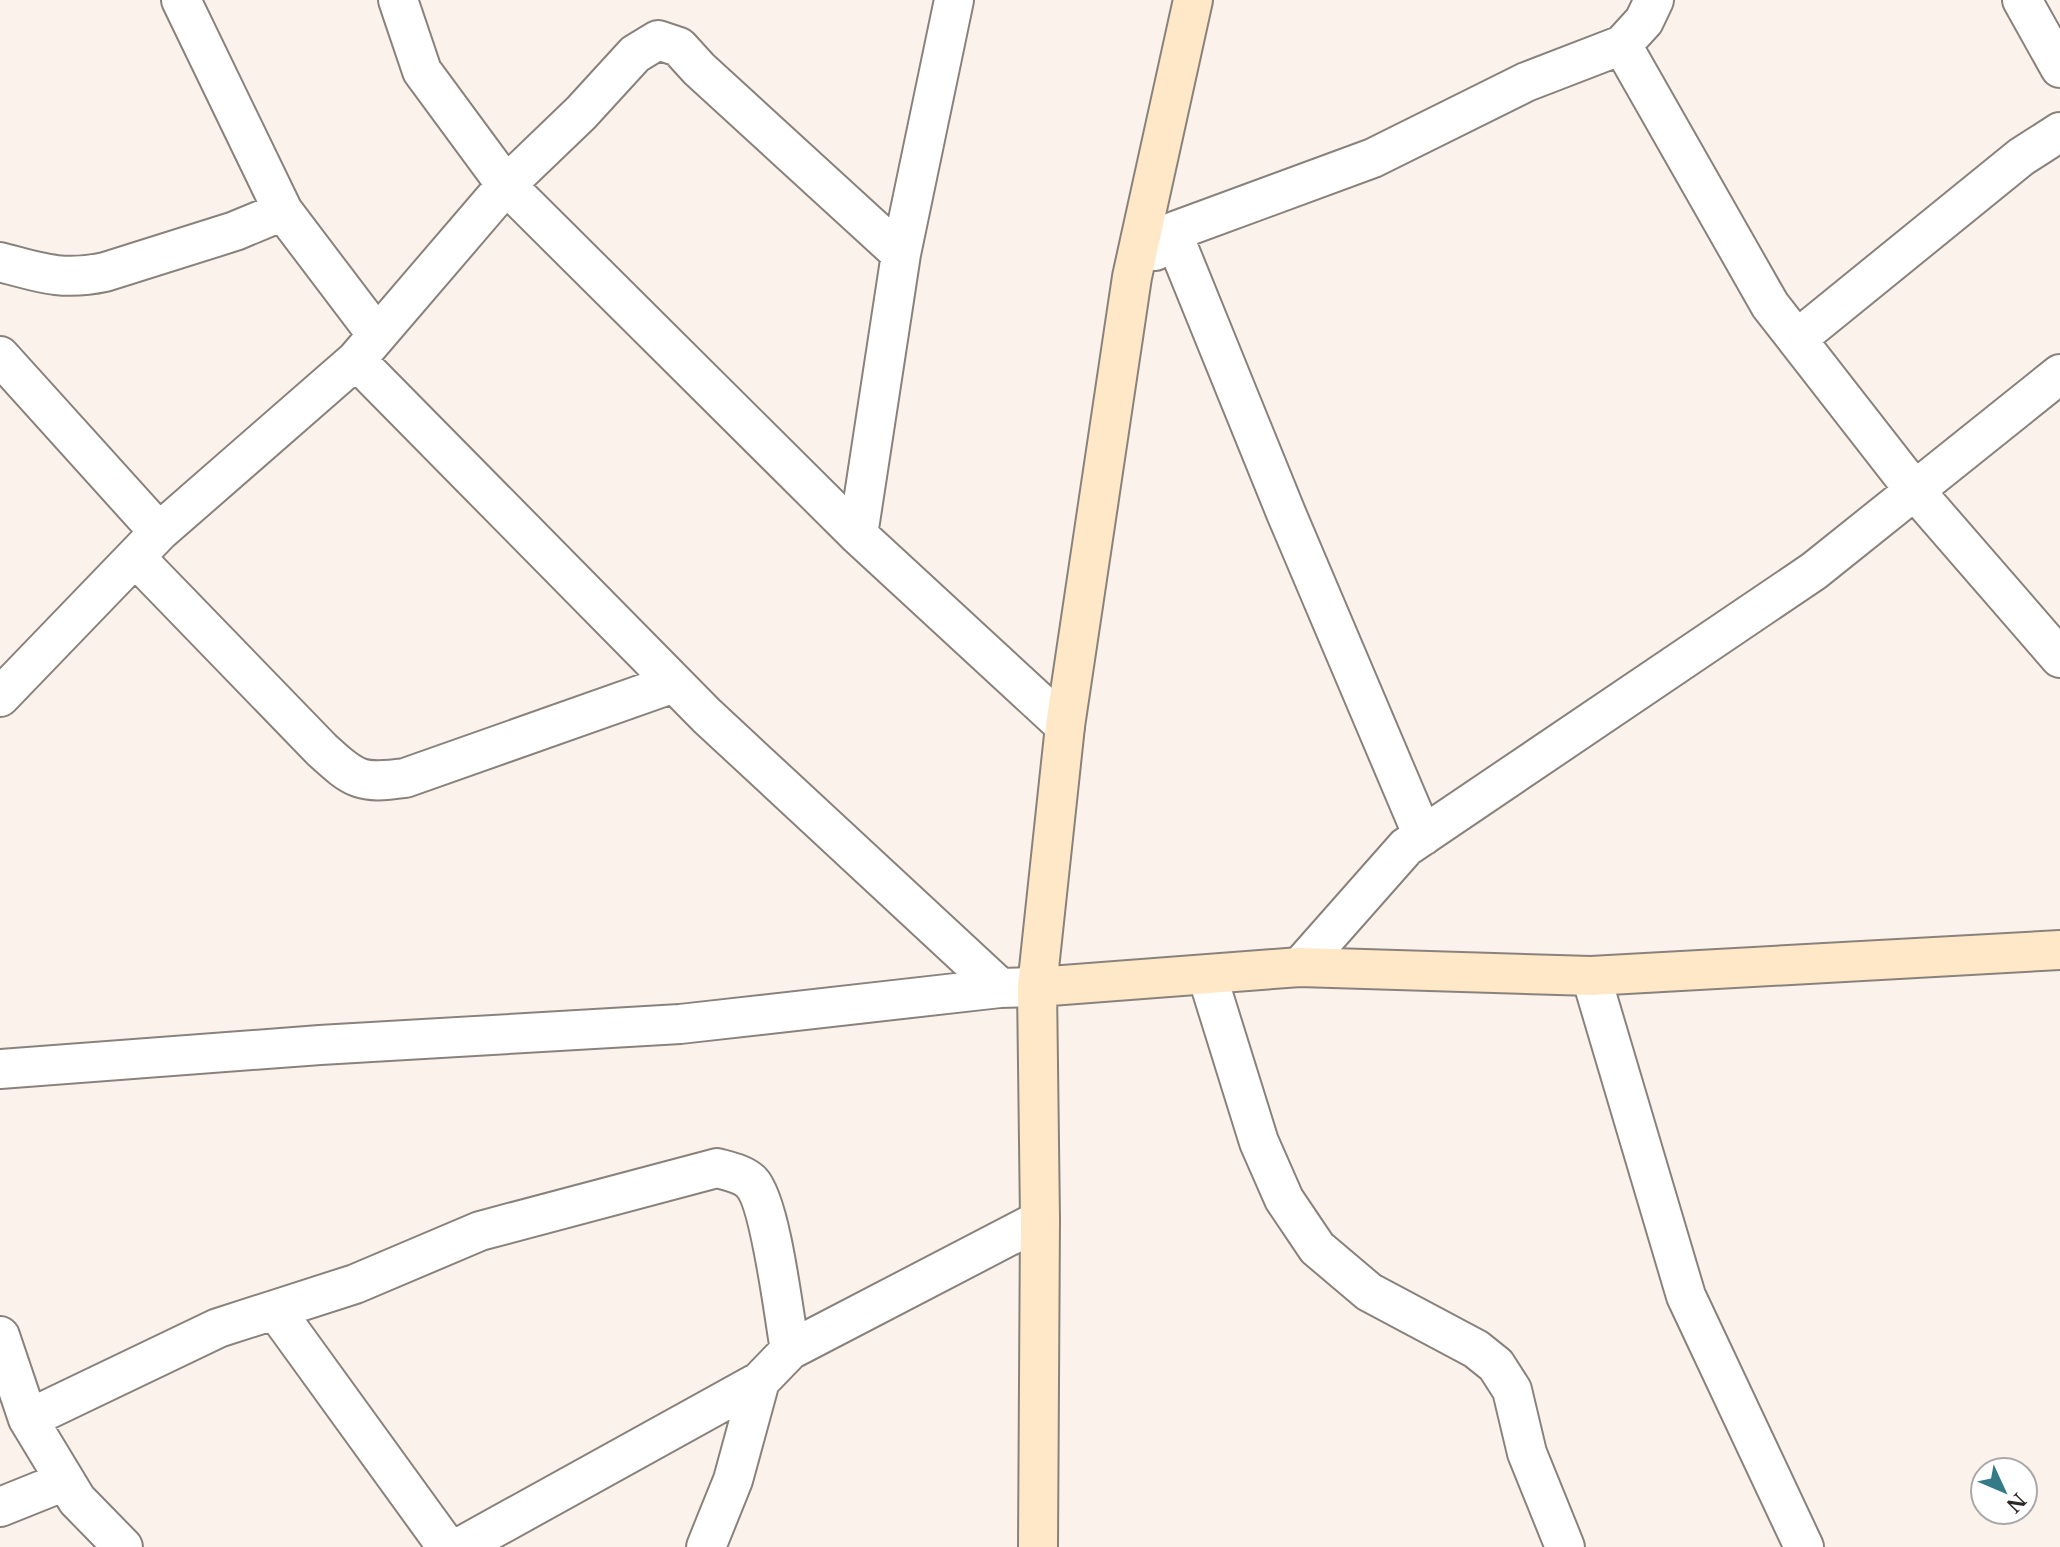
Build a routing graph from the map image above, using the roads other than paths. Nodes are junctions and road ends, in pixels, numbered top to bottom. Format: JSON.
{"nodes":[{"id":1,"x":181,"y":0,"type":"edge"},
{"id":2,"x":398,"y":0,"type":"edge"},
{"id":3,"x":954,"y":0,"type":"edge"},
{"id":4,"x":1193,"y":0,"type":"edge"},
{"id":5,"x":1654,"y":0,"type":"edge"},
{"id":6,"x":2022,"y":0,"type":"edge"},
{"id":7,"x":1622,"y":45,"type":"junction"},
{"id":8,"x":2060,"y":68,"type":"edge"},
{"id":9,"x":2060,"y":132,"type":"edge"},
{"id":10,"x":506,"y":185,"type":"junction"},
{"id":11,"x":284,"y":211,"type":"junction"},
{"id":12,"x":1172,"y":232,"type":"junction"},
{"id":13,"x":901,"y":254,"type":"junction"},
{"id":14,"x":0,"y":261,"type":"edge"},
{"id":15,"x":1132,"y":277,"type":"junction"},
{"id":16,"x":1797,"y":339,"type":"junction"},
{"id":17,"x":366,"y":348,"type":"junction"},
{"id":18,"x":0,"y":356,"type":"edge"},
{"id":19,"x":2060,"y":374,"type":"edge"},
{"id":20,"x":1915,"y":491,"type":"junction"},
{"id":21,"x":858,"y":536,"type":"junction"},
{"id":22,"x":147,"y":544,"type":"junction"},
{"id":23,"x":2060,"y":658,"type":"edge"},
{"id":24,"x":674,"y":683,"type":"junction"},
{"id":25,"x":0,"y":698,"type":"edge"},
{"id":26,"x":1065,"y":726,"type":"junction"},
{"id":27,"x":1423,"y":836,"type":"junction"},
{"id":28,"x":2060,"y":950,"type":"edge"},
{"id":29,"x":1300,"y":967,"type":"junction"},
{"id":30,"x":1208,"y":975,"type":"junction"},
{"id":31,"x":1591,"y":976,"type":"junction"},
{"id":32,"x":1018,"y":987,"type":"junction"},
{"id":33,"x":0,"y":1069,"type":"edge"},
{"id":34,"x":1040,"y":1220,"type":"junction"},
{"id":35,"x":276,"y":1311,"type":"junction"},
{"id":36,"x":0,"y":1336,"type":"edge"},
{"id":37,"x":790,"y":1350,"type":"junction"},
{"id":38,"x":760,"y":1381,"type":"junction"},
{"id":39,"x":28,"y":1419,"type":"junction"},
{"id":40,"x":65,"y":1480,"type":"junction"},
{"id":41,"x":0,"y":1507,"type":"edge"},
{"id":42,"x":123,"y":1547,"type":"edge"},
{"id":43,"x":447,"y":1547,"type":"edge"},
{"id":44,"x":460,"y":1547,"type":"edge"},
{"id":45,"x":706,"y":1547,"type":"edge"},
{"id":46,"x":1038,"y":1547,"type":"edge"},
{"id":47,"x":1565,"y":1547,"type":"edge"},
{"id":48,"x":1804,"y":1547,"type":"edge"}],
"edges":[{"from":1,"to":11,"type":"street"},
{"from":2,"to":10,"type":"street"},
{"from":3,"to":13,"type":"street"},
{"from":4,"to":15,"type":"street"},
{"from":5,"to":7,"type":"street"},
{"from":6,"to":8,"type":"street"},
{"from":7,"to":12,"type":"street"},
{"from":7,"to":16,"type":"street"},
{"from":9,"to":16,"type":"street"},
{"from":10,"to":13,"type":"street"},
{"from":10,"to":17,"type":"street"},
{"from":10,"to":21,"type":"street"},
{"from":11,"to":14,"type":"street"},
{"from":11,"to":17,"type":"street"},
{"from":12,"to":15,"type":"street"},
{"from":12,"to":27,"type":"street"},
{"from":13,"to":21,"type":"street"},
{"from":15,"to":26,"type":"street"},
{"from":16,"to":20,"type":"street"},
{"from":17,"to":22,"type":"street"},
{"from":17,"to":24,"type":"street"},
{"from":18,"to":22,"type":"street"},
{"from":19,"to":20,"type":"street"},
{"from":20,"to":23,"type":"street"},
{"from":20,"to":27,"type":"street"},
{"from":21,"to":26,"type":"street"},
{"from":22,"to":24,"type":"street"},
{"from":22,"to":25,"type":"street"},
{"from":24,"to":32,"type":"street"},
{"from":26,"to":32,"type":"street"},
{"from":27,"to":29,"type":"street"},
{"from":28,"to":31,"type":"street"},
{"from":29,"to":30,"type":"street"},
{"from":29,"to":31,"type":"street"},
{"from":30,"to":32,"type":"street"},
{"from":30,"to":47,"type":"street"},
{"from":31,"to":48,"type":"street"},
{"from":32,"to":33,"type":"street"},
{"from":32,"to":34,"type":"street"},
{"from":34,"to":37,"type":"street"},
{"from":34,"to":46,"type":"street"},
{"from":35,"to":37,"type":"street"},
{"from":35,"to":39,"type":"street"},
{"from":35,"to":43,"type":"street"},
{"from":36,"to":39,"type":"street"},
{"from":37,"to":38,"type":"street"},
{"from":38,"to":44,"type":"street"},
{"from":38,"to":45,"type":"street"},
{"from":39,"to":40,"type":"street"},
{"from":40,"to":41,"type":"street"},
{"from":40,"to":42,"type":"street"}]}
